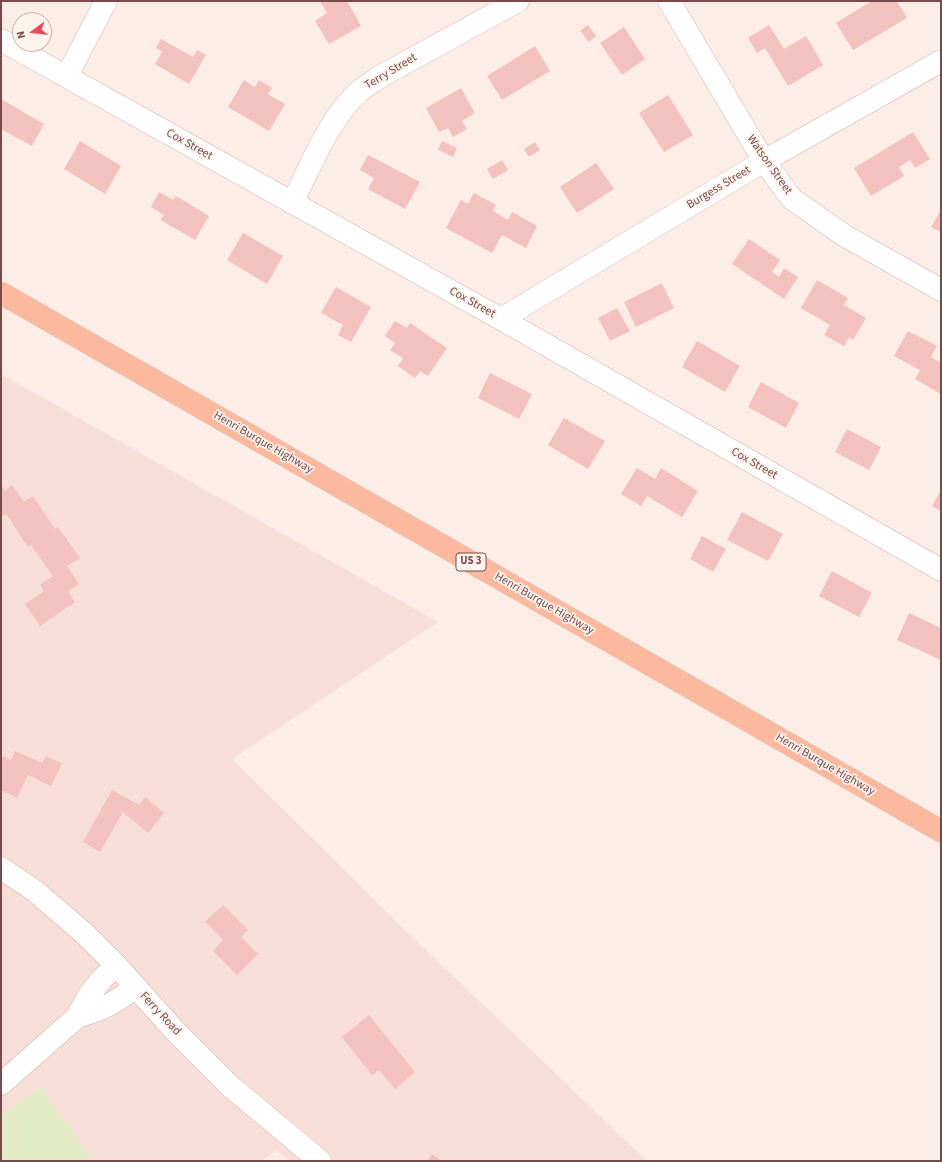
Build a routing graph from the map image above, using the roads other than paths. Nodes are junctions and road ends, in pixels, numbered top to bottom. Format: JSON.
{"nodes":[{"id":1,"x":106,"y":1,"type":"edge"},
{"id":2,"x":518,"y":1,"type":"edge"},
{"id":3,"x":669,"y":1,"type":"edge"},
{"id":4,"x":1,"y":40,"type":"edge"},
{"id":5,"x":941,"y":61,"type":"edge"},
{"id":6,"x":67,"y":76,"type":"junction"},
{"id":7,"x":764,"y":161,"type":"junction"},
{"id":8,"x":292,"y":203,"type":"junction"},
{"id":9,"x":941,"y":290,"type":"edge"},
{"id":10,"x":1,"y":293,"type":"edge"},
{"id":11,"x":501,"y":319,"type":"junction"},
{"id":12,"x":941,"y":570,"type":"edge"},
{"id":13,"x":941,"y":831,"type":"edge"},
{"id":14,"x":1,"y":868,"type":"edge"},
{"id":15,"x":116,"y":965,"type":"junction"},
{"id":16,"x":135,"y":987,"type":"junction"},
{"id":17,"x":77,"y":1017,"type":"junction"},
{"id":18,"x":1,"y":1084,"type":"edge"},
{"id":19,"x":320,"y":1161,"type":"edge"}],
"edges":[{"from":1,"to":6,"type":"street"},
{"from":2,"to":8,"type":"street","name":"Terry Street"},
{"from":3,"to":7,"type":"street","name":"Watson Street"},
{"from":4,"to":6,"type":"street","name":"Cox Street"},
{"from":5,"to":7,"type":"street","name":"Burgess Street"},
{"from":6,"to":8,"type":"street","name":"Cox Street"},
{"from":7,"to":9,"type":"street","name":"Watson Street"},
{"from":7,"to":11,"type":"street","name":"Burgess Street"},
{"from":8,"to":11,"type":"street","name":"Cox Street"},
{"from":10,"to":13,"type":"main road","name":"Henri Burque Highway","number":"US 3"},
{"from":11,"to":12,"type":"street","name":"Cox Street"},
{"from":14,"to":15,"type":"street","name":"Ferry Road"},
{"from":15,"to":16,"type":"street","name":"Ferry Road"},
{"from":15,"to":17,"type":"street"},
{"from":16,"to":17,"type":"street"},
{"from":16,"to":19,"type":"street","name":"Ferry Road"},
{"from":17,"to":18,"type":"street"}]}
